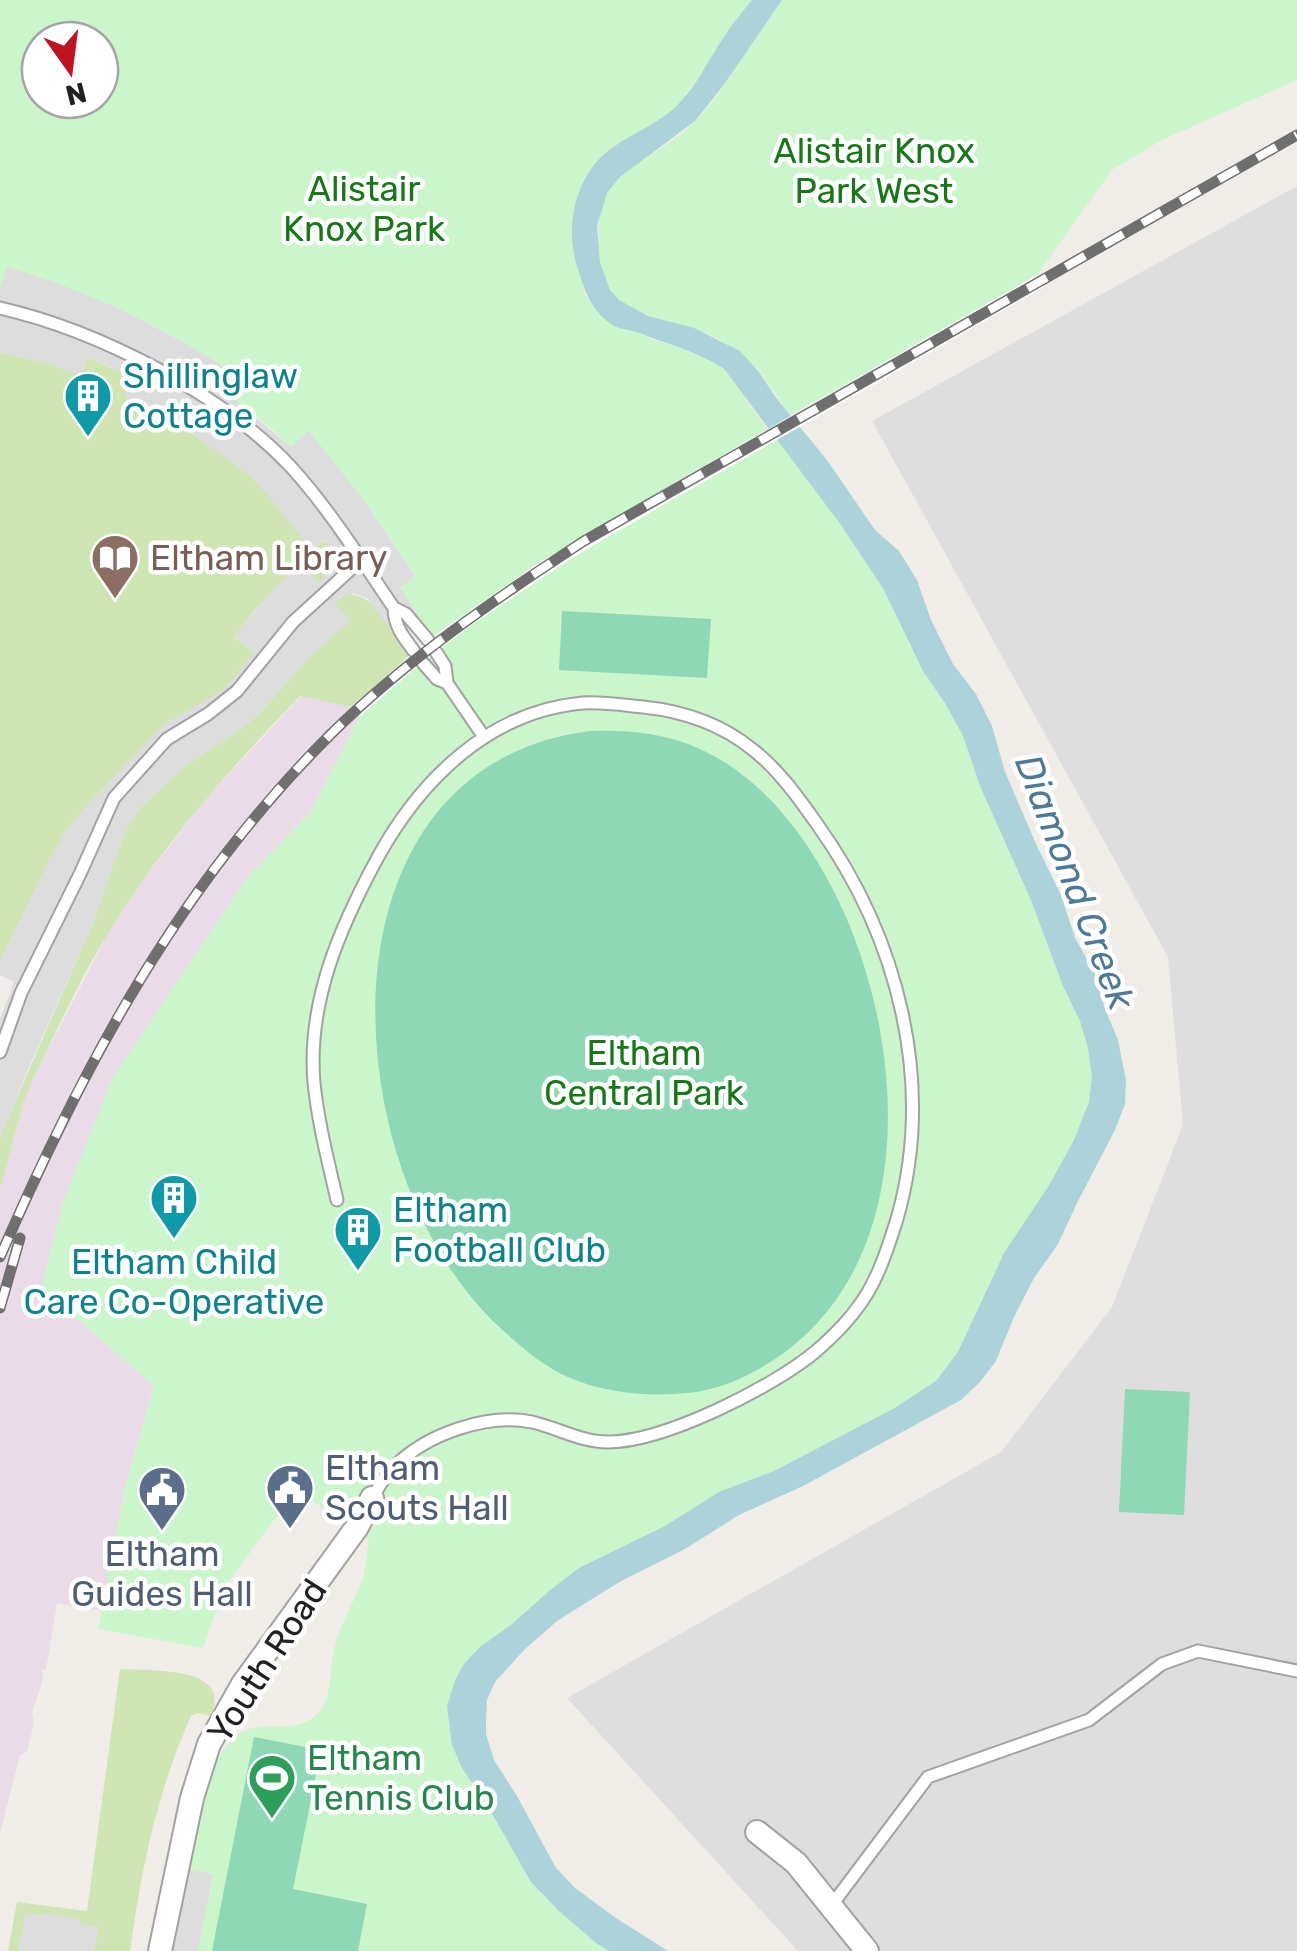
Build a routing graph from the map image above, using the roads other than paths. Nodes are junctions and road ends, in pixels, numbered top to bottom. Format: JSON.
{"nodes":[{"id":1,"x":0,"y":308,"type":"edge"},
{"id":2,"x":361,"y":560,"type":"junction"},
{"id":3,"x":394,"y":608,"type":"junction"},
{"id":4,"x":414,"y":652,"type":"dead end"},
{"id":5,"x":422,"y":662,"type":"dead end"},
{"id":6,"x":447,"y":683,"type":"junction"},
{"id":7,"x":484,"y":737,"type":"junction"},
{"id":8,"x":0,"y":1052,"type":"edge"},
{"id":9,"x":336,"y":1200,"type":"dead end"},
{"id":10,"x":372,"y":1498,"type":"joint"},
{"id":11,"x":1297,"y":1671,"type":"edge"},
{"id":12,"x":756,"y":1832,"type":"dead end"},
{"id":13,"x":831,"y":1906,"type":"junction"},
{"id":14,"x":160,"y":1951,"type":"edge"},
{"id":15,"x":867,"y":1951,"type":"edge"}],
"edges":[{"from":1,"to":2,"type":"lane"},
{"from":2,"to":3,"type":"lane"},
{"from":2,"to":8,"type":"lane"},
{"from":3,"to":4,"type":"lane"},
{"from":3,"to":6,"type":"lane"},
{"from":5,"to":6,"type":"lane"},
{"from":6,"to":7,"type":"lane"},
{"from":7,"to":9,"type":"lane"},
{"from":7,"to":10,"type":"lane"},
{"from":10,"to":14,"type":"street","name":"Youth Road"},
{"from":11,"to":13,"type":"lane"},
{"from":12,"to":13,"type":"street"},
{"from":13,"to":15,"type":"street"}]}
